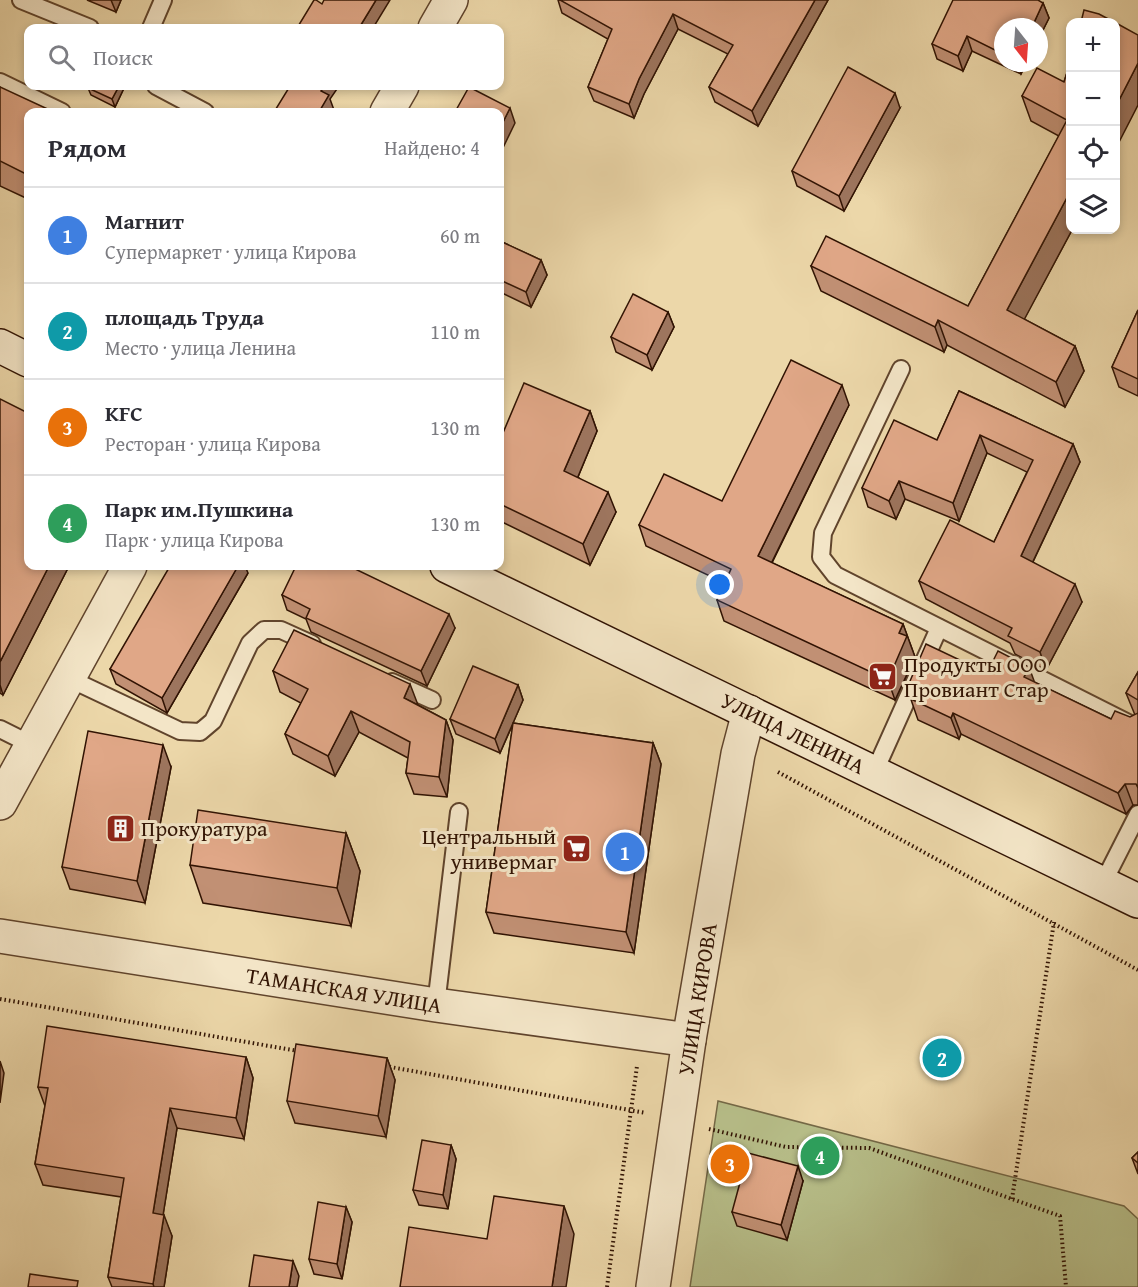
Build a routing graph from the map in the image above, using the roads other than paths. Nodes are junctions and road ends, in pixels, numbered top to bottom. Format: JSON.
{"nodes":[{"id":1,"x":21,"y":0,"type":"edge"},
{"id":2,"x":163,"y":0,"type":"edge"},
{"id":3,"x":451,"y":0,"type":"edge"},
{"id":4,"x":80,"y":24,"type":"edge"},
{"id":5,"x":153,"y":24,"type":"edge"},
{"id":6,"x":437,"y":24,"type":"edge"},
{"id":7,"x":0,"y":82,"type":"edge"},
{"id":8,"x":164,"y":90,"type":"edge"},
{"id":9,"x":400,"y":90,"type":"edge"},
{"id":10,"x":54,"y":108,"type":"edge"},
{"id":11,"x":197,"y":108,"type":"edge"},
{"id":12,"x":389,"y":108,"type":"edge"},
{"id":13,"x":0,"y":346,"type":"edge"},
{"id":14,"x":24,"y":358,"type":"edge"},
{"id":15,"x":901,"y":369,"type":"dead end"},
{"id":16,"x":128,"y":570,"type":"edge"},
{"id":17,"x":455,"y":570,"type":"edge"},
{"id":18,"x":939,"y":628,"type":"junction"},
{"id":19,"x":324,"y":650,"type":"edge"},
{"id":20,"x":378,"y":675,"type":"edge"},
{"id":21,"x":68,"y":678,"type":"junction"},
{"id":22,"x":432,"y":700,"type":"dead end"},
{"id":23,"x":749,"y":712,"type":"junction"},
{"id":24,"x":1138,"y":728,"type":"edge"},
{"id":25,"x":0,"y":729,"type":"edge"},
{"id":26,"x":32,"y":745,"type":"junction"},
{"id":27,"x":874,"y":772,"type":"junction"},
{"id":28,"x":0,"y":803,"type":"edge"},
{"id":29,"x":459,"y":812,"type":"dead end"},
{"id":30,"x":1138,"y":814,"type":"edge"},
{"id":31,"x":1103,"y":884,"type":"junction"},
{"id":32,"x":1138,"y":901,"type":"edge"},
{"id":33,"x":0,"y":936,"type":"edge"},
{"id":34,"x":436,"y":1005,"type":"junction"},
{"id":35,"x":689,"y":1040,"type":"junction"},
{"id":36,"x":653,"y":1287,"type":"edge"}],
"edges":[{"from":1,"to":4,"type":"lane"},
{"from":2,"to":5,"type":"lane"},
{"from":3,"to":6,"type":"street"},
{"from":7,"to":10,"type":"lane"},
{"from":8,"to":11,"type":"lane"},
{"from":9,"to":12,"type":"street"},
{"from":13,"to":14,"type":"street"},
{"from":15,"to":18,"type":"lane"},
{"from":16,"to":21,"type":"street"},
{"from":17,"to":23,"type":"street","name":"УЛИЦА ЛЕНИНА"},
{"from":18,"to":24,"type":"lane"},
{"from":18,"to":27,"type":"lane"},
{"from":19,"to":21,"type":"lane"},
{"from":20,"to":22,"type":"lane"},
{"from":21,"to":26,"type":"street"},
{"from":23,"to":27,"type":"street","name":"УЛИЦА ЛЕНИНА"},
{"from":23,"to":35,"type":"street","name":"УЛИЦА КИРОВА"},
{"from":25,"to":26,"type":"lane"},
{"from":26,"to":28,"type":"street"},
{"from":27,"to":31,"type":"street","name":"УЛИЦА ЛЕНИНА"},
{"from":29,"to":34,"type":"lane"},
{"from":30,"to":31,"type":"lane"},
{"from":31,"to":32,"type":"street","name":"УЛИЦА ЛЕНИНА"},
{"from":33,"to":34,"type":"street","name":"ТАМАНСКАЯ УЛИЦА"},
{"from":34,"to":35,"type":"street","name":"ТАМАНСКАЯ УЛИЦА"},
{"from":35,"to":36,"type":"street","name":"УЛИЦА КИРОВА"}]}
